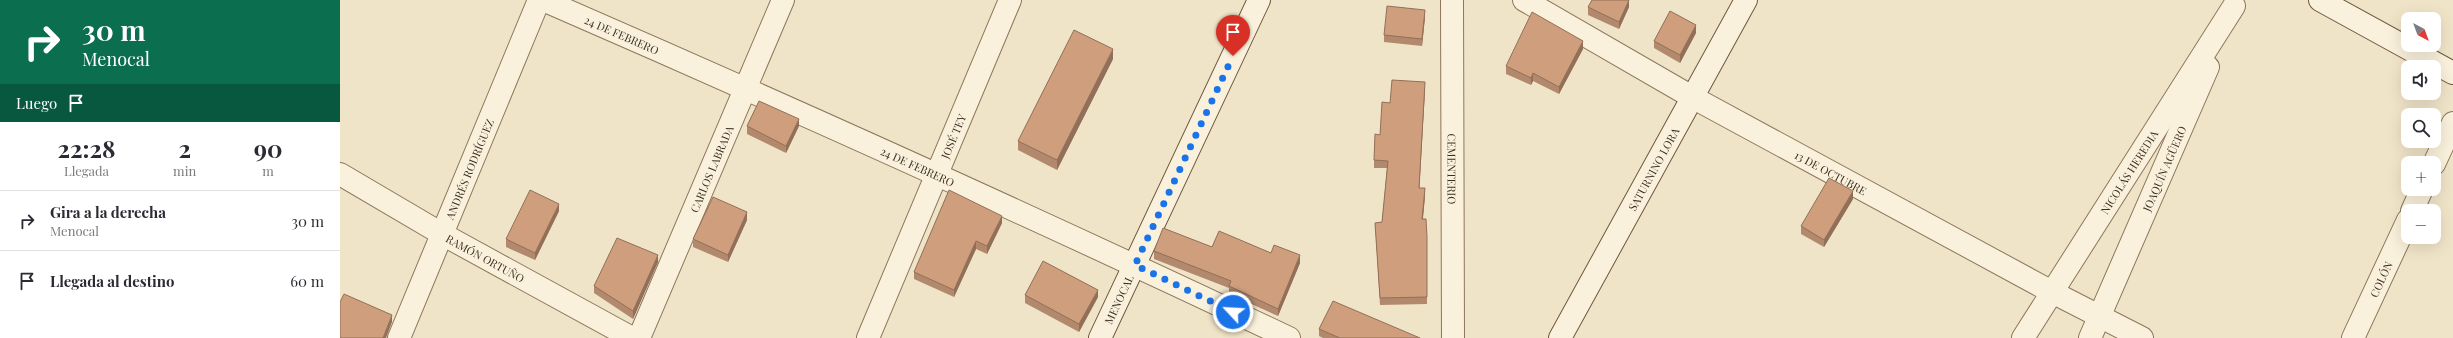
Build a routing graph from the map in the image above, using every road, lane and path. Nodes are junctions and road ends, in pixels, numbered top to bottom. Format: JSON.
{"nodes":[{"id":1,"x":539,"y":0,"type":"edge"},
{"id":2,"x":543,"y":0,"type":"edge"},
{"id":3,"x":783,"y":0,"type":"edge"},
{"id":4,"x":1010,"y":0,"type":"edge"},
{"id":5,"x":1259,"y":0,"type":"edge"},
{"id":6,"x":1452,"y":0,"type":"edge"},
{"id":7,"x":1524,"y":0,"type":"edge"},
{"id":8,"x":1746,"y":0,"type":"edge"},
{"id":9,"x":2320,"y":0,"type":"edge"},
{"id":10,"x":2236,"y":3,"type":"edge"},
{"id":11,"x":2453,"y":73,"type":"edge"},
{"id":12,"x":747,"y":88,"type":"junction"},
{"id":13,"x":1692,"y":97,"type":"junction"},
{"id":14,"x":2453,"y":123,"type":"edge"},
{"id":15,"x":2438,"y":156,"type":"edge"},
{"id":16,"x":340,"y":174,"type":"edge"},
{"id":17,"x":937,"y":174,"type":"junction"},
{"id":18,"x":442,"y":234,"type":"junction"},
{"id":19,"x":2401,"y":235,"type":"edge"},
{"id":20,"x":1135,"y":265,"type":"junction"},
{"id":21,"x":2052,"y":292,"type":"junction"},
{"id":22,"x":2100,"y":315,"type":"junction"},
{"id":23,"x":399,"y":338,"type":"edge"},
{"id":24,"x":632,"y":338,"type":"edge"},
{"id":25,"x":639,"y":338,"type":"edge"},
{"id":26,"x":868,"y":338,"type":"edge"},
{"id":27,"x":1100,"y":338,"type":"edge"},
{"id":28,"x":1289,"y":338,"type":"edge"},
{"id":29,"x":1453,"y":338,"type":"edge"},
{"id":30,"x":1560,"y":338,"type":"edge"},
{"id":31,"x":2023,"y":338,"type":"edge"},
{"id":32,"x":2090,"y":338,"type":"edge"},
{"id":33,"x":2142,"y":338,"type":"edge"},
{"id":34,"x":2353,"y":338,"type":"edge"}],
"edges":[{"from":1,"to":18,"type":"street","name":"ANDRÉS RODRÍGUEZ"},
{"from":2,"to":12,"type":"street","name":"24 DE FEBRERO"},
{"from":3,"to":12,"type":"street","name":"CARLOS LABRADA"},
{"from":4,"to":17,"type":"street","name":"JOSÉ TEY"},
{"from":5,"to":20,"type":"street","name":"MENOCAL"},
{"from":6,"to":29,"type":"street","name":"CEMENTERIO"},
{"from":7,"to":13,"type":"street","name":"13 DE OCTUBRE"},
{"from":8,"to":13,"type":"street","name":"SATURNINO LORA"},
{"from":9,"to":11,"type":"street"},
{"from":10,"to":21,"type":"street","name":"NICOLÁS HEREDIA"},
{"from":10,"to":22,"type":"street","name":"JOAQUÍN AGÜERO"},
{"from":12,"to":17,"type":"street","name":"24 DE FEBRERO"},
{"from":12,"to":25,"type":"street","name":"CARLOS LABRADA"},
{"from":13,"to":21,"type":"street","name":"13 DE OCTUBRE"},
{"from":13,"to":30,"type":"street","name":"SATURNINO LORA"},
{"from":14,"to":15,"type":"street"},
{"from":16,"to":18,"type":"street","name":"RAMÓN ORTUÑO"},
{"from":17,"to":20,"type":"street","name":"24 DE FEBRERO"},
{"from":17,"to":26,"type":"street","name":"JOSÉ TEY"},
{"from":18,"to":23,"type":"street","name":"ANDRÉS RODRÍGUEZ"},
{"from":18,"to":24,"type":"street","name":"RAMÓN ORTUÑO"},
{"from":19,"to":34,"type":"street","name":"COLÓN"},
{"from":20,"to":27,"type":"street","name":"MENOCAL"},
{"from":20,"to":28,"type":"street","name":"24 DE FEBRERO"},
{"from":21,"to":22,"type":"street","name":"13 DE OCTUBRE"},
{"from":21,"to":31,"type":"street","name":"NICOLÁS HEREDIA"},
{"from":22,"to":32,"type":"street","name":"JOAQUÍN AGÜERO"},
{"from":22,"to":33,"type":"street","name":"13 DE OCTUBRE"}]}
